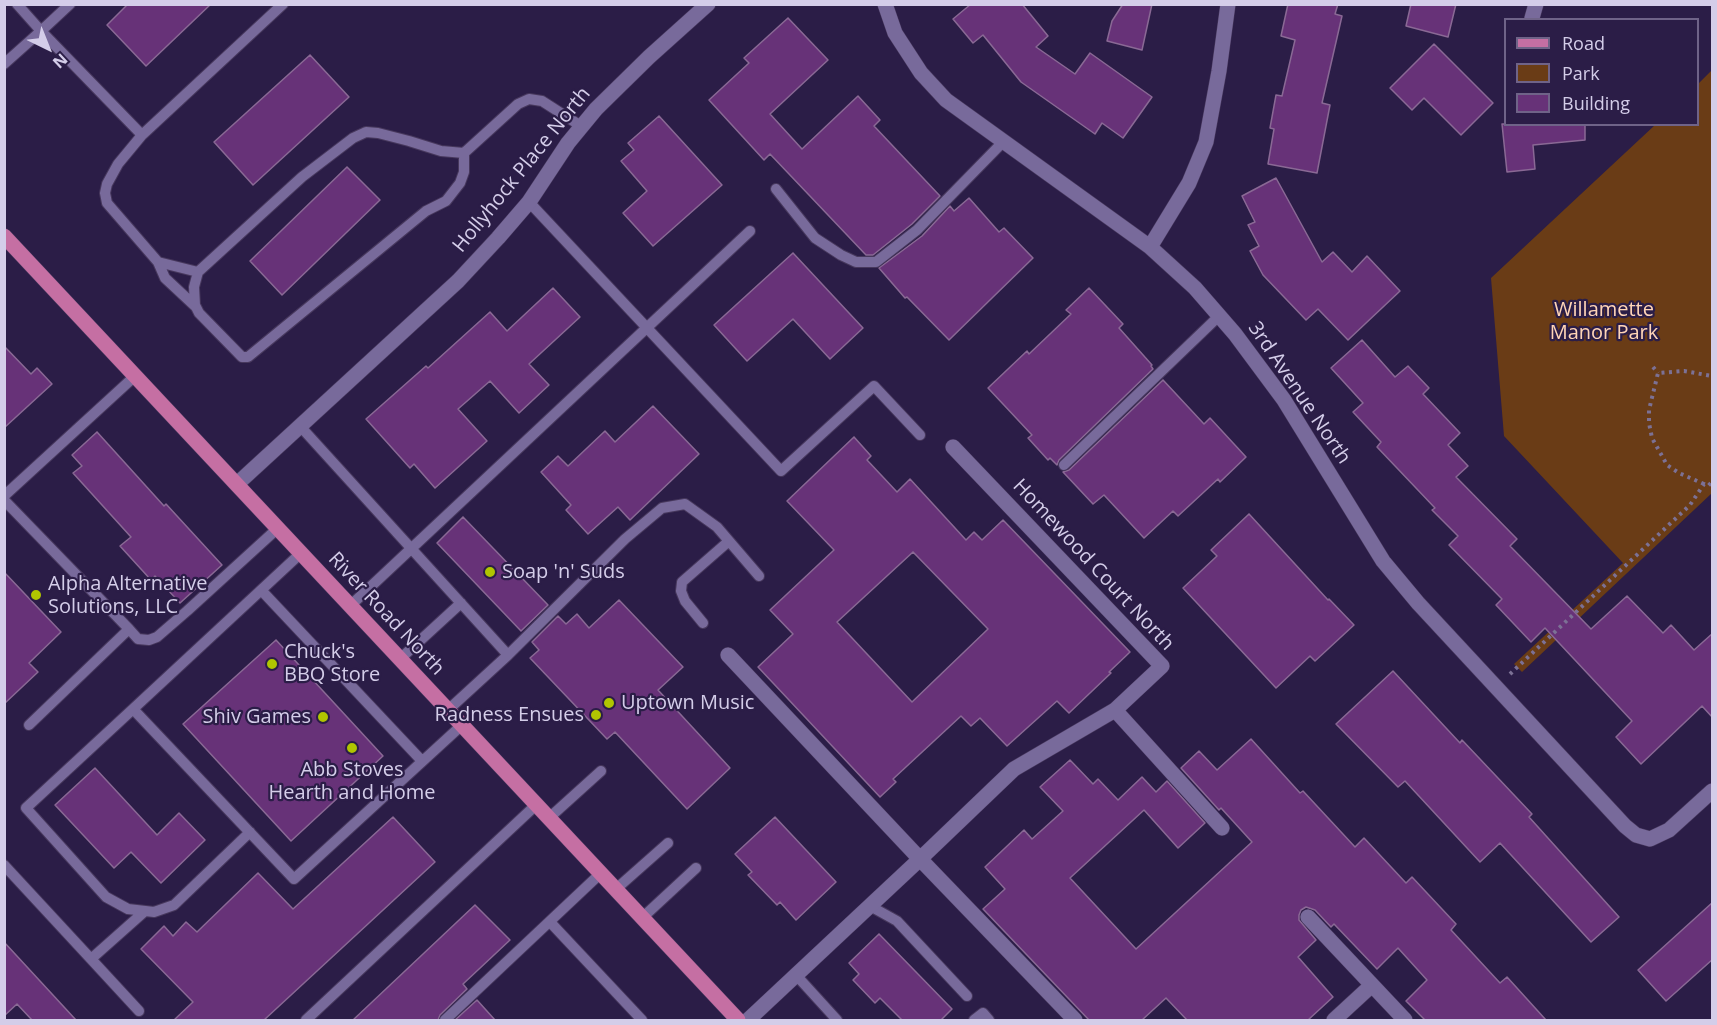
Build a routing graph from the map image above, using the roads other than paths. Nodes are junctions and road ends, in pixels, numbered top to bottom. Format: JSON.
{"nodes":[{"id":1,"x":17,"y":4,"type":"edge"},
{"id":2,"x":70,"y":4,"type":"edge"},
{"id":3,"x":283,"y":4,"type":"edge"},
{"id":4,"x":708,"y":4,"type":"edge"},
{"id":5,"x":885,"y":4,"type":"edge"},
{"id":6,"x":1228,"y":4,"type":"edge"},
{"id":7,"x":41,"y":31,"type":"junction"},
{"id":8,"x":4,"y":64,"type":"edge"},
{"id":9,"x":581,"y":126,"type":"junction"},
{"id":10,"x":142,"y":135,"type":"junction"},
{"id":11,"x":1004,"y":141,"type":"junction"},
{"id":12,"x":464,"y":153,"type":"junction"},
{"id":13,"x":776,"y":189,"type":"dead end"},
{"id":14,"x":529,"y":202,"type":"junction"},
{"id":15,"x":750,"y":231,"type":"dead end"},
{"id":16,"x":4,"y":236,"type":"edge"},
{"id":17,"x":1150,"y":247,"type":"junction"},
{"id":18,"x":158,"y":262,"type":"junction"},
{"id":19,"x":198,"y":272,"type":"junction"},
{"id":20,"x":195,"y":306,"type":"junction"},
{"id":21,"x":1219,"y":316,"type":"junction"},
{"id":22,"x":647,"y":327,"type":"junction"},
{"id":23,"x":135,"y":376,"type":"junction"},
{"id":24,"x":300,"y":426,"type":"junction"},
{"id":25,"x":920,"y":435,"type":"dead end"},
{"id":26,"x":953,"y":447,"type":"dead end"},
{"id":27,"x":1064,"y":465,"type":"dead end"},
{"id":28,"x":237,"y":484,"type":"junction"},
{"id":29,"x":4,"y":498,"type":"edge"},
{"id":30,"x":278,"y":528,"type":"junction"},
{"id":31,"x":729,"y":542,"type":"junction"},
{"id":32,"x":411,"y":548,"type":"junction"},
{"id":33,"x":301,"y":553,"type":"junction"},
{"id":34,"x":759,"y":576,"type":"dead end"},
{"id":35,"x":262,"y":591,"type":"junction"},
{"id":36,"x":461,"y":603,"type":"junction"},
{"id":37,"x":350,"y":606,"type":"junction"},
{"id":38,"x":703,"y":623,"type":"dead end"},
{"id":39,"x":129,"y":629,"type":"junction"},
{"id":40,"x":508,"y":655,"type":"junction"},
{"id":41,"x":728,"y":655,"type":"dead end"},
{"id":42,"x":400,"y":659,"type":"junction"},
{"id":43,"x":133,"y":709,"type":"junction"},
{"id":44,"x":448,"y":710,"type":"junction"},
{"id":45,"x":1115,"y":710,"type":"junction"},
{"id":46,"x":29,"y":725,"type":"dead end"},
{"id":47,"x":462,"y":725,"type":"junction"},
{"id":48,"x":422,"y":761,"type":"junction"},
{"id":49,"x":601,"y":771,"type":"dead end"},
{"id":50,"x":1713,"y":791,"type":"edge"},
{"id":51,"x":536,"y":805,"type":"junction"},
{"id":52,"x":549,"y":818,"type":"junction"},
{"id":53,"x":1222,"y":828,"type":"dead end"},
{"id":54,"x":250,"y":832,"type":"junction"},
{"id":55,"x":668,"y":843,"type":"dead end"},
{"id":56,"x":920,"y":859,"type":"junction"},
{"id":57,"x":4,"y":865,"type":"edge"},
{"id":58,"x":696,"y":868,"type":"dead end"},
{"id":59,"x":601,"y":873,"type":"junction"},
{"id":60,"x":616,"y":890,"type":"junction"},
{"id":61,"x":870,"y":906,"type":"junction"},
{"id":62,"x":145,"y":911,"type":"junction"},
{"id":63,"x":1308,"y":917,"type":"dead end"},
{"id":64,"x":642,"y":918,"type":"junction"},
{"id":65,"x":550,"y":922,"type":"junction"},
{"id":66,"x":92,"y":959,"type":"junction"},
{"id":67,"x":796,"y":975,"type":"junction"},
{"id":68,"x":1372,"y":985,"type":"junction"},
{"id":69,"x":967,"y":996,"type":"dead end"},
{"id":70,"x":139,"y":1011,"type":"dead end"},
{"id":71,"x":306,"y":1020,"type":"edge"},
{"id":72,"x":445,"y":1020,"type":"edge"},
{"id":73,"x":642,"y":1020,"type":"edge"},
{"id":74,"x":738,"y":1020,"type":"edge"},
{"id":75,"x":748,"y":1020,"type":"edge"},
{"id":76,"x":837,"y":1020,"type":"edge"},
{"id":77,"x":974,"y":1020,"type":"edge"},
{"id":78,"x":989,"y":1020,"type":"edge"},
{"id":79,"x":1075,"y":1020,"type":"edge"},
{"id":80,"x":1334,"y":1020,"type":"edge"},
{"id":81,"x":1406,"y":1020,"type":"edge"}],
"edges":[{"from":1,"to":7,"type":"lane"},
{"from":2,"to":7,"type":"lane"},
{"from":3,"to":10,"type":"lane"},
{"from":4,"to":9,"type":"street","name":"Hollyhock Place North"},
{"from":5,"to":11,"type":"street","name":"3rd Avenue North"},
{"from":6,"to":17,"type":"street"},
{"from":7,"to":8,"type":"lane"},
{"from":7,"to":10,"type":"lane"},
{"from":9,"to":12,"type":"lane"},
{"from":9,"to":14,"type":"street","name":"Hollyhock Place North"},
{"from":10,"to":18,"type":"lane"},
{"from":11,"to":13,"type":"lane"},
{"from":11,"to":17,"type":"street","name":"3rd Avenue North"},
{"from":12,"to":19,"type":"lane"},
{"from":12,"to":20,"type":"lane"},
{"from":14,"to":22,"type":"lane"},
{"from":14,"to":24,"type":"street","name":"Hollyhock Place North"},
{"from":15,"to":22,"type":"lane"},
{"from":16,"to":23,"type":"main road","name":"River Road North"},
{"from":17,"to":21,"type":"street","name":"3rd Avenue North"},
{"from":18,"to":19,"type":"lane"},
{"from":18,"to":20,"type":"lane"},
{"from":19,"to":20,"type":"lane"},
{"from":21,"to":27,"type":"lane"},
{"from":21,"to":50,"type":"street","name":"3rd Avenue North"},
{"from":22,"to":25,"type":"lane"},
{"from":22,"to":32,"type":"lane"},
{"from":23,"to":28,"type":"main road","name":"River Road North"},
{"from":23,"to":29,"type":"lane"},
{"from":24,"to":28,"type":"street","name":"Hollyhock Place North"},
{"from":24,"to":32,"type":"lane"},
{"from":26,"to":45,"type":"street","name":"Homewood Court North"},
{"from":28,"to":30,"type":"main road","name":"River Road North"},
{"from":29,"to":39,"type":"lane"},
{"from":30,"to":33,"type":"main road","name":"River Road North"},
{"from":30,"to":39,"type":"lane"},
{"from":31,"to":34,"type":"lane"},
{"from":31,"to":38,"type":"lane"},
{"from":31,"to":40,"type":"lane"},
{"from":32,"to":36,"type":"lane"},
{"from":32,"to":37,"type":"lane"},
{"from":33,"to":35,"type":"lane"},
{"from":33,"to":37,"type":"main road","name":"River Road North"},
{"from":35,"to":43,"type":"lane"},
{"from":35,"to":48,"type":"lane"},
{"from":36,"to":40,"type":"lane"},
{"from":36,"to":42,"type":"lane"},
{"from":37,"to":42,"type":"main road","name":"River Road North"},
{"from":39,"to":46,"type":"lane"},
{"from":40,"to":44,"type":"lane"},
{"from":41,"to":56,"type":"street"},
{"from":42,"to":44,"type":"main road","name":"River Road North"},
{"from":43,"to":54,"type":"lane"},
{"from":43,"to":62,"type":"lane"},
{"from":44,"to":47,"type":"main road","name":"River Road North"},
{"from":45,"to":53,"type":"street"},
{"from":45,"to":56,"type":"street","name":"Homewood Court North"},
{"from":47,"to":48,"type":"lane"},
{"from":47,"to":51,"type":"main road","name":"River Road North"},
{"from":48,"to":54,"type":"lane"},
{"from":49,"to":52,"type":"lane"},
{"from":51,"to":52,"type":"main road","name":"River Road North"},
{"from":51,"to":71,"type":"lane"},
{"from":52,"to":59,"type":"main road","name":"River Road North"},
{"from":54,"to":62,"type":"lane"},
{"from":55,"to":60,"type":"lane"},
{"from":56,"to":61,"type":"street","name":"Homewood Court North"},
{"from":56,"to":79,"type":"street"},
{"from":57,"to":66,"type":"lane"},
{"from":58,"to":64,"type":"lane"},
{"from":59,"to":60,"type":"main road","name":"River Road North"},
{"from":59,"to":65,"type":"lane"},
{"from":60,"to":64,"type":"main road","name":"River Road North"},
{"from":61,"to":67,"type":"street","name":"Homewood Court North"},
{"from":61,"to":69,"type":"lane"},
{"from":62,"to":66,"type":"lane"},
{"from":63,"to":68,"type":"street"},
{"from":64,"to":74,"type":"main road","name":"River Road North"},
{"from":65,"to":72,"type":"lane"},
{"from":65,"to":73,"type":"lane"},
{"from":66,"to":70,"type":"lane"},
{"from":67,"to":75,"type":"street","name":"Homewood Court North"},
{"from":67,"to":76,"type":"lane"},
{"from":68,"to":80,"type":"street"},
{"from":68,"to":81,"type":"street"},
{"from":77,"to":78,"type":"lane"}]}
